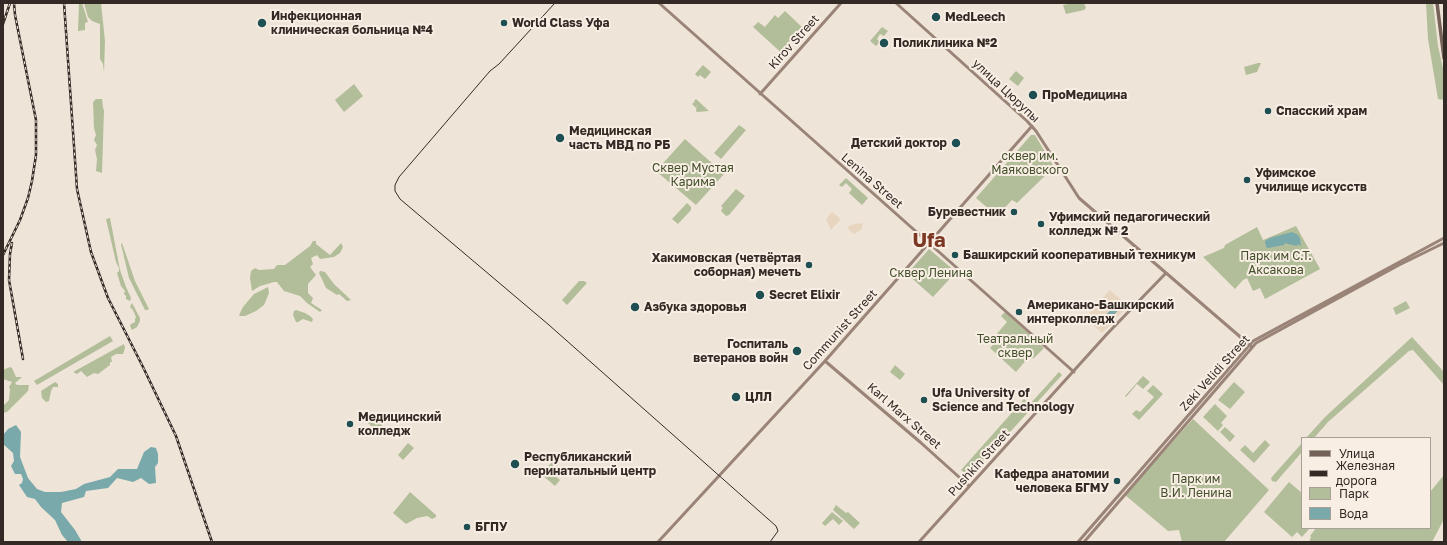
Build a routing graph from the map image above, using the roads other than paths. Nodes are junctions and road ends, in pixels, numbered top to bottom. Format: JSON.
{"nodes":[{"id":1,"x":659,"y":3,"type":"edge"},
{"id":2,"x":841,"y":3,"type":"edge"},
{"id":3,"x":896,"y":3,"type":"edge"},
{"id":4,"x":1437,"y":3,"type":"edge"},
{"id":5,"x":1444,"y":58,"type":"edge"},
{"id":6,"x":760,"y":94,"type":"junction"},
{"id":7,"x":1032,"y":126,"type":"junction"},
{"id":8,"x":1444,"y":238,"type":"edge"},
{"id":9,"x":929,"y":243,"type":"junction"},
{"id":10,"x":1444,"y":243,"type":"edge"},
{"id":11,"x":1166,"y":273,"type":"junction"},
{"id":12,"x":1251,"y":346,"type":"junction"},
{"id":13,"x":825,"y":361,"type":"junction"},
{"id":14,"x":1074,"y":372,"type":"junction"},
{"id":15,"x":969,"y":486,"type":"junction"},
{"id":16,"x":658,"y":542,"type":"edge"},
{"id":17,"x":919,"y":542,"type":"edge"},
{"id":18,"x":1078,"y":542,"type":"edge"},
{"id":19,"x":1084,"y":542,"type":"edge"}],
"edges":[{"from":1,"to":6,"type":"main road","name":"Lenina Street"},
{"from":2,"to":6,"type":"main road","name":"Kirov Street"},
{"from":3,"to":7,"type":"main road","name":"улица Цюрупы"},
{"from":4,"to":5,"type":"main road"},
{"from":6,"to":9,"type":"main road","name":"Lenina Street"},
{"from":7,"to":9,"type":"main road","name":"Communist Street"},
{"from":7,"to":11,"type":"main road","name":"улица Цюрупы"},
{"from":8,"to":12,"type":"main road","name":"Zeki Velidi Street"},
{"from":9,"to":13,"type":"main road","name":"Communist Street"},
{"from":9,"to":14,"type":"main road","name":"Lenina Street"},
{"from":10,"to":12,"type":"main road","name":"Zeki Velidi Street"},
{"from":11,"to":12,"type":"main road","name":"улица Цюрупы"},
{"from":11,"to":14,"type":"main road","name":"Pushkin Street"},
{"from":12,"to":18,"type":"main road","name":"Zeki Velidi Street"},
{"from":12,"to":19,"type":"main road","name":"Zeki Velidi Street"},
{"from":13,"to":15,"type":"main road","name":"Karl Marx Street"},
{"from":13,"to":16,"type":"main road","name":"Communist Street"},
{"from":14,"to":15,"type":"main road","name":"Pushkin Street"},
{"from":15,"to":17,"type":"main road","name":"Pushkin Street"}]}
